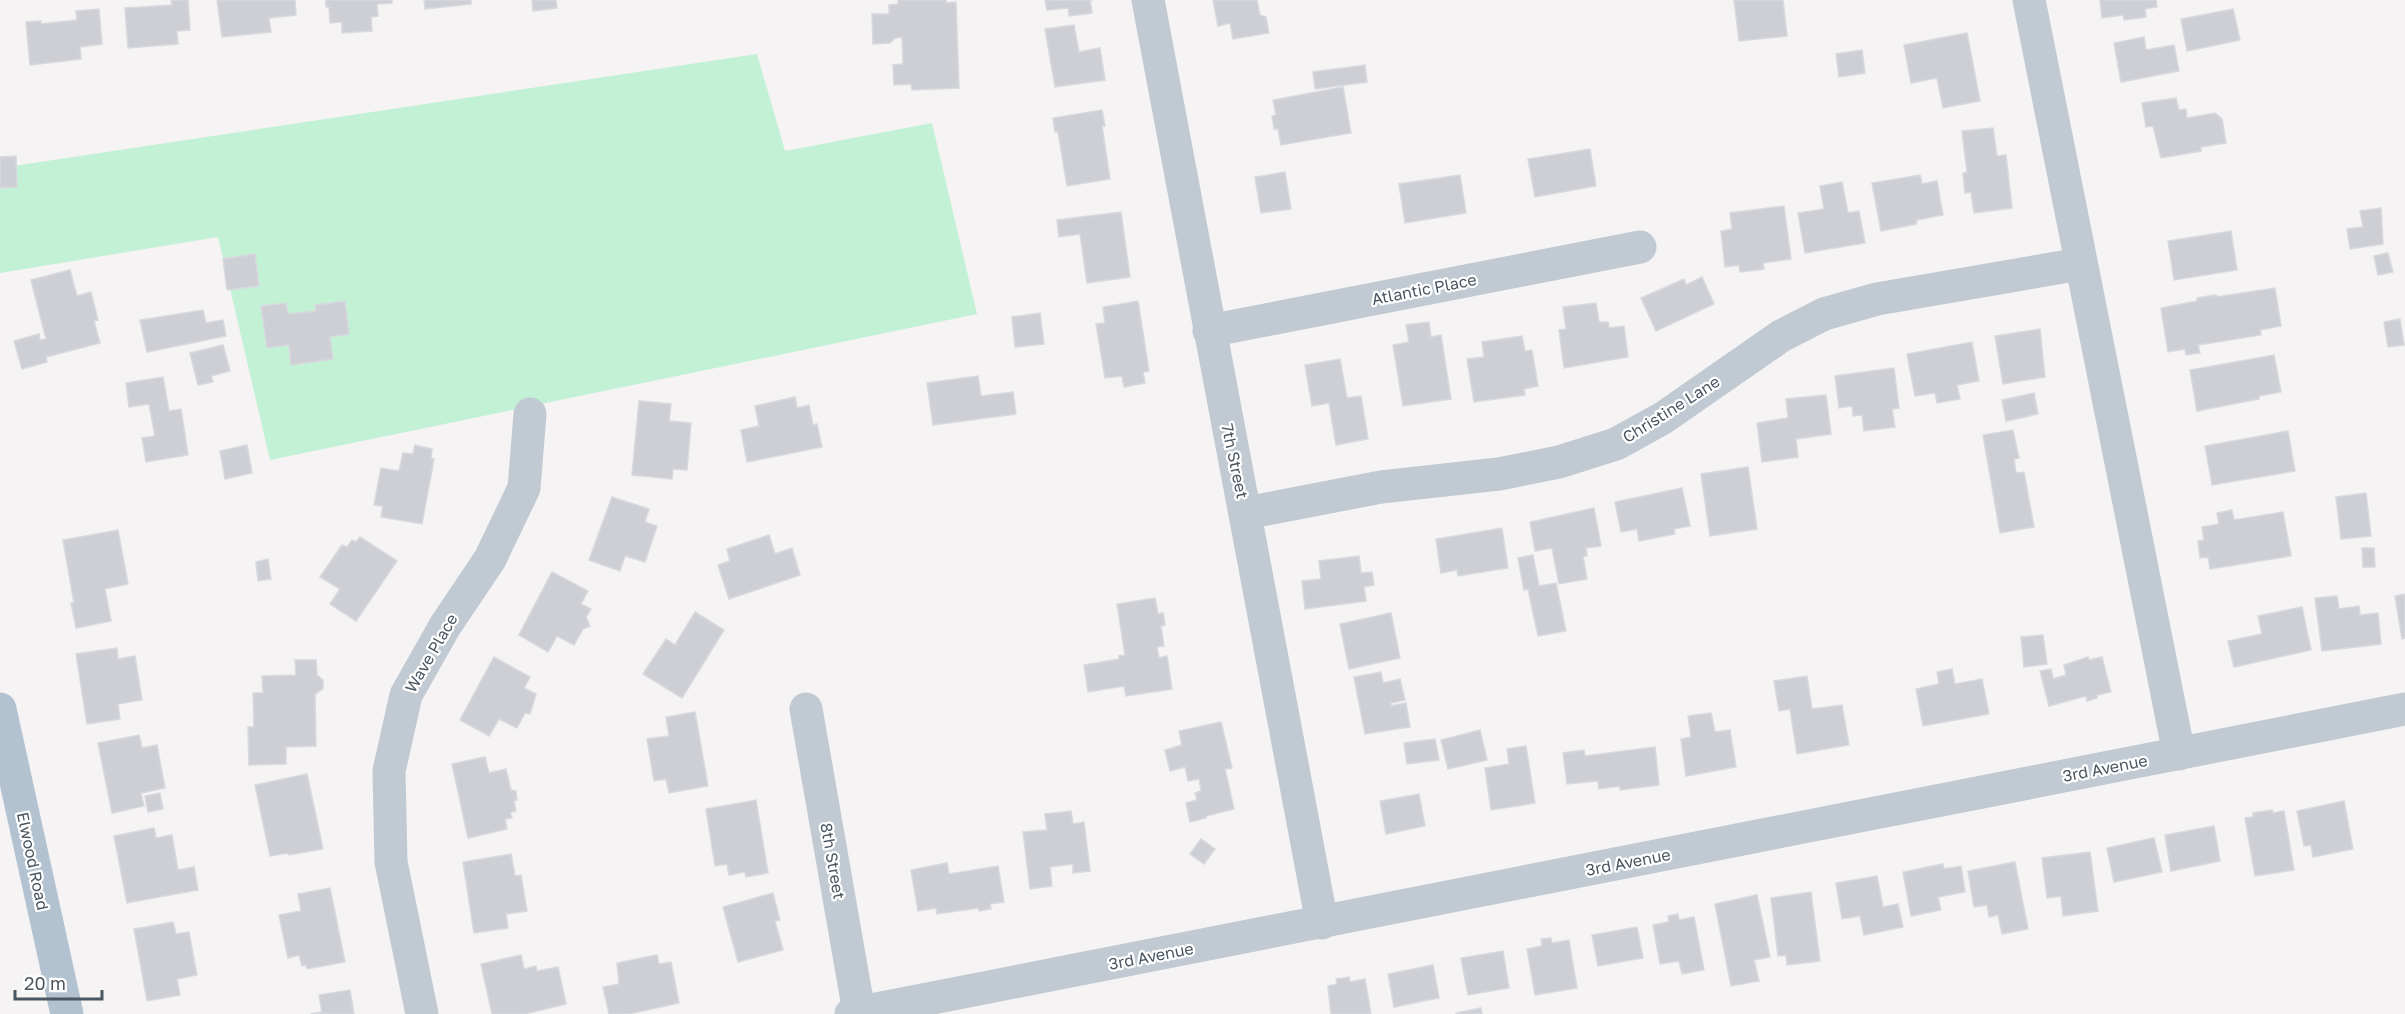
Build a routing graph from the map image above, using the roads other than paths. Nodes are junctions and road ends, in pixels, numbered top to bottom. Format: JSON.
{"nodes":[{"id":1,"x":1148,"y":0,"type":"edge"},
{"id":2,"x":2029,"y":0,"type":"edge"},
{"id":3,"x":1640,"y":247,"type":"dead end"},
{"id":4,"x":2080,"y":264,"type":"junction"},
{"id":5,"x":1209,"y":331,"type":"junction"},
{"id":6,"x":530,"y":414,"type":"dead end"},
{"id":7,"x":1246,"y":513,"type":"junction"},
{"id":8,"x":0,"y":709,"type":"edge"},
{"id":9,"x":806,"y":710,"type":"dead end"},
{"id":10,"x":2405,"y":710,"type":"edge"},
{"id":11,"x":2179,"y":754,"type":"junction"},
{"id":12,"x":1322,"y":923,"type":"junction"},
{"id":13,"x":855,"y":1013,"type":"edge"},
{"id":14,"x":67,"y":1014,"type":"edge"},
{"id":15,"x":422,"y":1014,"type":"edge"}],
"edges":[{"from":1,"to":5,"type":"street","name":"7th Street"},
{"from":2,"to":4,"type":"street"},
{"from":3,"to":5,"type":"street","name":"Atlantic Place"},
{"from":4,"to":7,"type":"street","name":"Christine Lane"},
{"from":4,"to":11,"type":"street"},
{"from":5,"to":7,"type":"street","name":"7th Street"},
{"from":6,"to":15,"type":"street","name":"Wave Place"},
{"from":7,"to":12,"type":"street","name":"7th Street"},
{"from":8,"to":14,"type":"main road","name":"Elwood Road"},
{"from":9,"to":13,"type":"street","name":"8th Street"},
{"from":10,"to":11,"type":"street","name":"3rd Avenue"},
{"from":11,"to":12,"type":"street","name":"3rd Avenue"},
{"from":12,"to":13,"type":"street","name":"3rd Avenue"}]}
